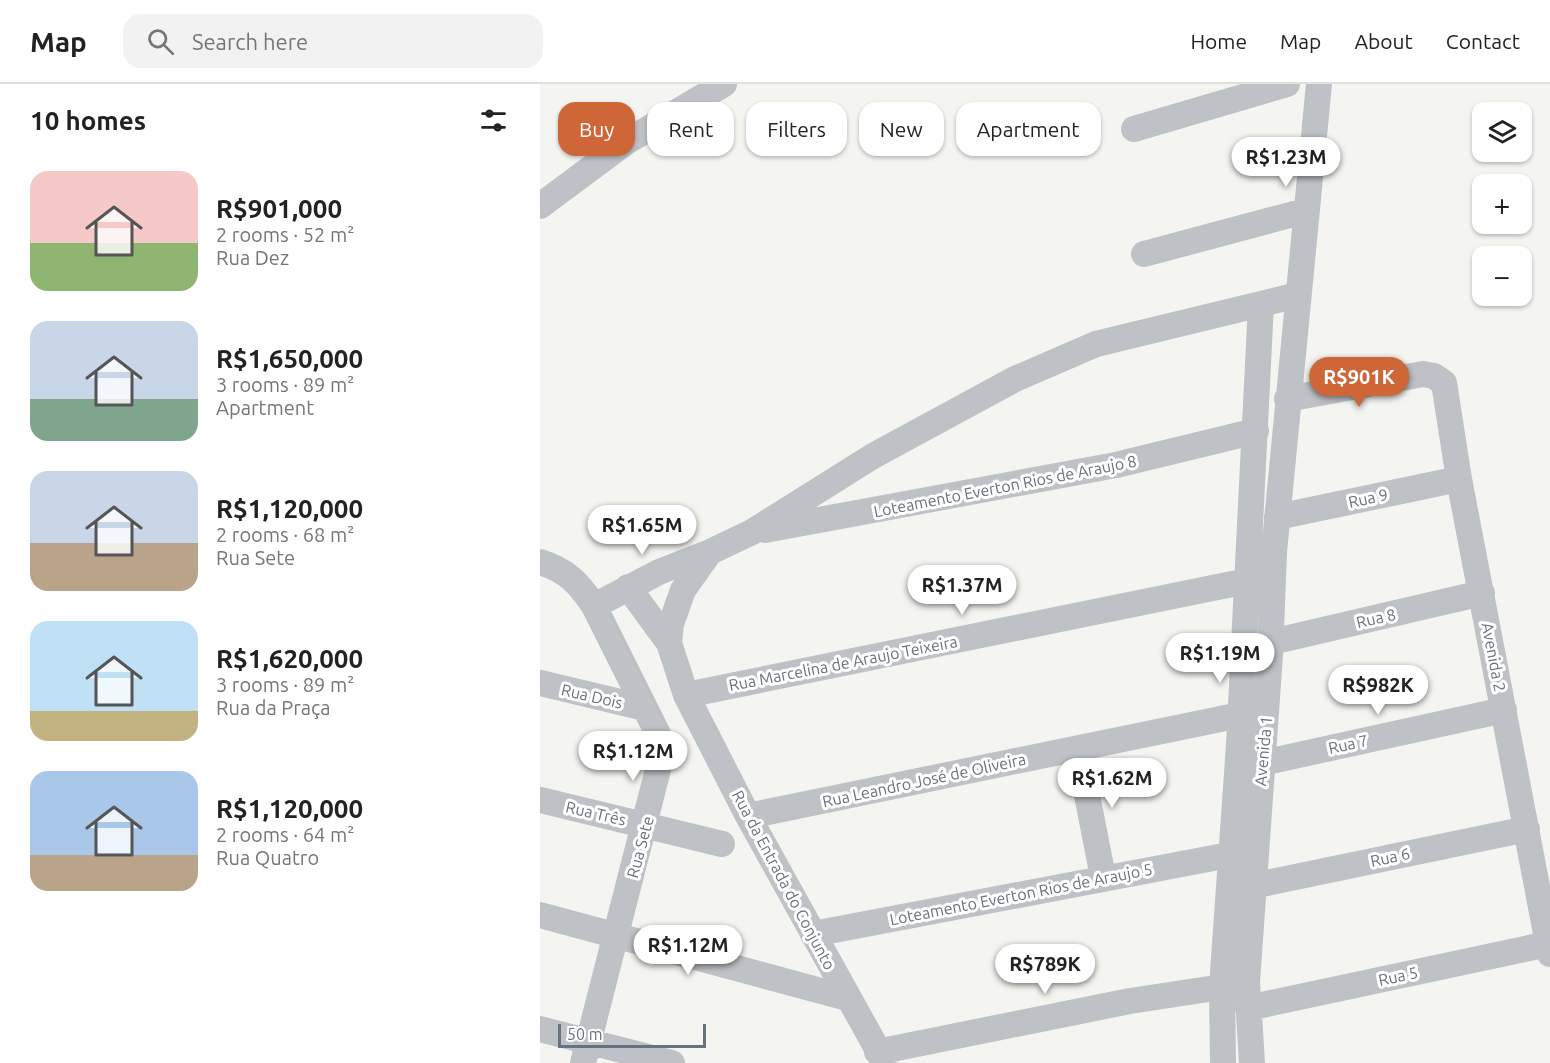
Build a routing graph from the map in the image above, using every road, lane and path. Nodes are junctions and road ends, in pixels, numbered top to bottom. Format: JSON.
{"nodes":[{"id":1,"x":724,"y":84,"type":"edge"},
{"id":2,"x":1287,"y":84,"type":"edge"},
{"id":3,"x":1318,"y":84,"type":"edge"},
{"id":4,"x":1134,"y":129,"type":"dead end"},
{"id":5,"x":540,"y":206,"type":"edge"},
{"id":6,"x":1305,"y":211,"type":"junction"},
{"id":7,"x":1144,"y":254,"type":"dead end"},
{"id":8,"x":1298,"y":295,"type":"junction"},
{"id":9,"x":1261,"y":304,"type":"junction"},
{"id":10,"x":1287,"y":399,"type":"junction"},
{"id":11,"x":1256,"y":432,"type":"junction"},
{"id":12,"x":1459,"y":479,"type":"junction"},
{"id":13,"x":1277,"y":517,"type":"junction"},
{"id":14,"x":752,"y":532,"type":"junction"},
{"id":15,"x":710,"y":552,"type":"junction"},
{"id":16,"x":540,"y":562,"type":"edge"},
{"id":17,"x":1247,"y":581,"type":"junction"},
{"id":18,"x":628,"y":587,"type":"junction"},
{"id":19,"x":1482,"y":593,"type":"junction"},
{"id":20,"x":594,"y":606,"type":"junction"},
{"id":21,"x":1271,"y":642,"type":"junction"},
{"id":22,"x":669,"y":643,"type":"junction"},
{"id":23,"x":540,"y":683,"type":"edge"},
{"id":24,"x":686,"y":695,"type":"junction"},
{"id":25,"x":645,"y":708,"type":"junction"},
{"id":26,"x":1504,"y":710,"type":"junction"},
{"id":27,"x":1240,"y":715,"type":"junction"},
{"id":28,"x":1078,"y":749,"type":"junction"},
{"id":29,"x":1255,"y":751,"type":"junction"},
{"id":30,"x":540,"y":800,"type":"edge"},
{"id":31,"x":748,"y":816,"type":"junction"},
{"id":32,"x":646,"y":825,"type":"junction"},
{"id":33,"x":1527,"y":829,"type":"junction"},
{"id":34,"x":722,"y":844,"type":"dead end"},
{"id":35,"x":1229,"y":855,"type":"junction"},
{"id":36,"x":1103,"y":877,"type":"junction"},
{"id":37,"x":1252,"y":886,"type":"junction"},
{"id":38,"x":540,"y":915,"type":"edge"},
{"id":39,"x":616,"y":934,"type":"junction"},
{"id":40,"x":813,"y":934,"type":"junction"},
{"id":41,"x":1549,"y":949,"type":"edge"},
{"id":42,"x":1222,"y":987,"type":"junction"},
{"id":43,"x":847,"y":998,"type":"junction"},
{"id":44,"x":1248,"y":1008,"type":"junction"},
{"id":45,"x":540,"y":1029,"type":"edge"},
{"id":46,"x":586,"y":1052,"type":"edge"},
{"id":47,"x":881,"y":1058,"type":"edge"},
{"id":48,"x":672,"y":1063,"type":"edge"},
{"id":49,"x":1223,"y":1063,"type":"edge"},
{"id":50,"x":1252,"y":1063,"type":"edge"}],
"edges":[{"from":1,"to":5,"type":"street"},
{"from":2,"to":4,"type":"street"},
{"from":3,"to":6,"type":"street","name":"Avenida 1"},
{"from":6,"to":7,"type":"street"},
{"from":6,"to":8,"type":"street","name":"Avenida 1"},
{"from":8,"to":9,"type":"street"},
{"from":8,"to":10,"type":"street","name":"Avenida 1"},
{"from":9,"to":11,"type":"street","name":"Avenida 1"},
{"from":9,"to":14,"type":"street"},
{"from":10,"to":12,"type":"street","name":"Avenida 2"},
{"from":10,"to":13,"type":"street","name":"Avenida 1"},
{"from":11,"to":14,"type":"street","name":"Loteamento Everton Rios de Araujo 8"},
{"from":11,"to":17,"type":"street","name":"Avenida 1"},
{"from":12,"to":13,"type":"street","name":"Rua 9"},
{"from":12,"to":19,"type":"street","name":"Avenida 2"},
{"from":13,"to":21,"type":"street","name":"Avenida 1"},
{"from":14,"to":15,"type":"street"},
{"from":15,"to":18,"type":"street"},
{"from":15,"to":22,"type":"street"},
{"from":16,"to":20,"type":"street","name":"Rua Sete"},
{"from":17,"to":24,"type":"street","name":"Rua Marcelina de Araujo Teixeira"},
{"from":17,"to":27,"type":"street","name":"Avenida 1"},
{"from":18,"to":20,"type":"street"},
{"from":18,"to":22,"type":"street"},
{"from":19,"to":21,"type":"street","name":"Rua 8"},
{"from":19,"to":26,"type":"street","name":"Avenida 2"},
{"from":20,"to":25,"type":"street","name":"Rua Sete"},
{"from":21,"to":29,"type":"street","name":"Avenida 1"},
{"from":22,"to":24,"type":"street","name":"Rua da Entrada do Conjunto"},
{"from":23,"to":25,"type":"street","name":"Rua Dois"},
{"from":24,"to":31,"type":"street","name":"Rua da Entrada do Conjunto"},
{"from":25,"to":32,"type":"street","name":"Rua Sete"},
{"from":26,"to":29,"type":"street","name":"Rua 7"},
{"from":26,"to":33,"type":"street","name":"Avenida 2"},
{"from":27,"to":28,"type":"street","name":"Rua Leandro José de Oliveira"},
{"from":27,"to":29,"type":"street","name":"Avenida 1"},
{"from":28,"to":31,"type":"street","name":"Rua Leandro José de Oliveira"},
{"from":28,"to":36,"type":"street"},
{"from":29,"to":35,"type":"street","name":"Avenida 1"},
{"from":29,"to":37,"type":"street","name":"Avenida 1"},
{"from":30,"to":32,"type":"street","name":"Rua Três"},
{"from":31,"to":40,"type":"street","name":"Rua da Entrada do Conjunto"},
{"from":32,"to":34,"type":"street","name":"Rua Três"},
{"from":32,"to":39,"type":"street","name":"Rua Sete"},
{"from":33,"to":37,"type":"street","name":"Rua 6"},
{"from":33,"to":41,"type":"street","name":"Avenida 2"},
{"from":35,"to":36,"type":"street","name":"Loteamento Everton Rios de Araujo 5"},
{"from":35,"to":42,"type":"street","name":"Avenida 1"},
{"from":36,"to":40,"type":"street","name":"Loteamento Everton Rios de Araujo 5"},
{"from":37,"to":44,"type":"street","name":"Avenida 1"},
{"from":38,"to":39,"type":"street"},
{"from":39,"to":43,"type":"street"},
{"from":39,"to":46,"type":"street","name":"Rua Sete"},
{"from":40,"to":43,"type":"street","name":"Rua da Entrada do Conjunto"},
{"from":41,"to":44,"type":"street","name":"Rua 5"},
{"from":42,"to":47,"type":"street"},
{"from":42,"to":49,"type":"street","name":"Avenida 1"},
{"from":43,"to":47,"type":"street","name":"Rua da Entrada do Conjunto"},
{"from":44,"to":50,"type":"street","name":"Avenida 1"},
{"from":45,"to":46,"type":"street"},
{"from":46,"to":48,"type":"street"}]}
